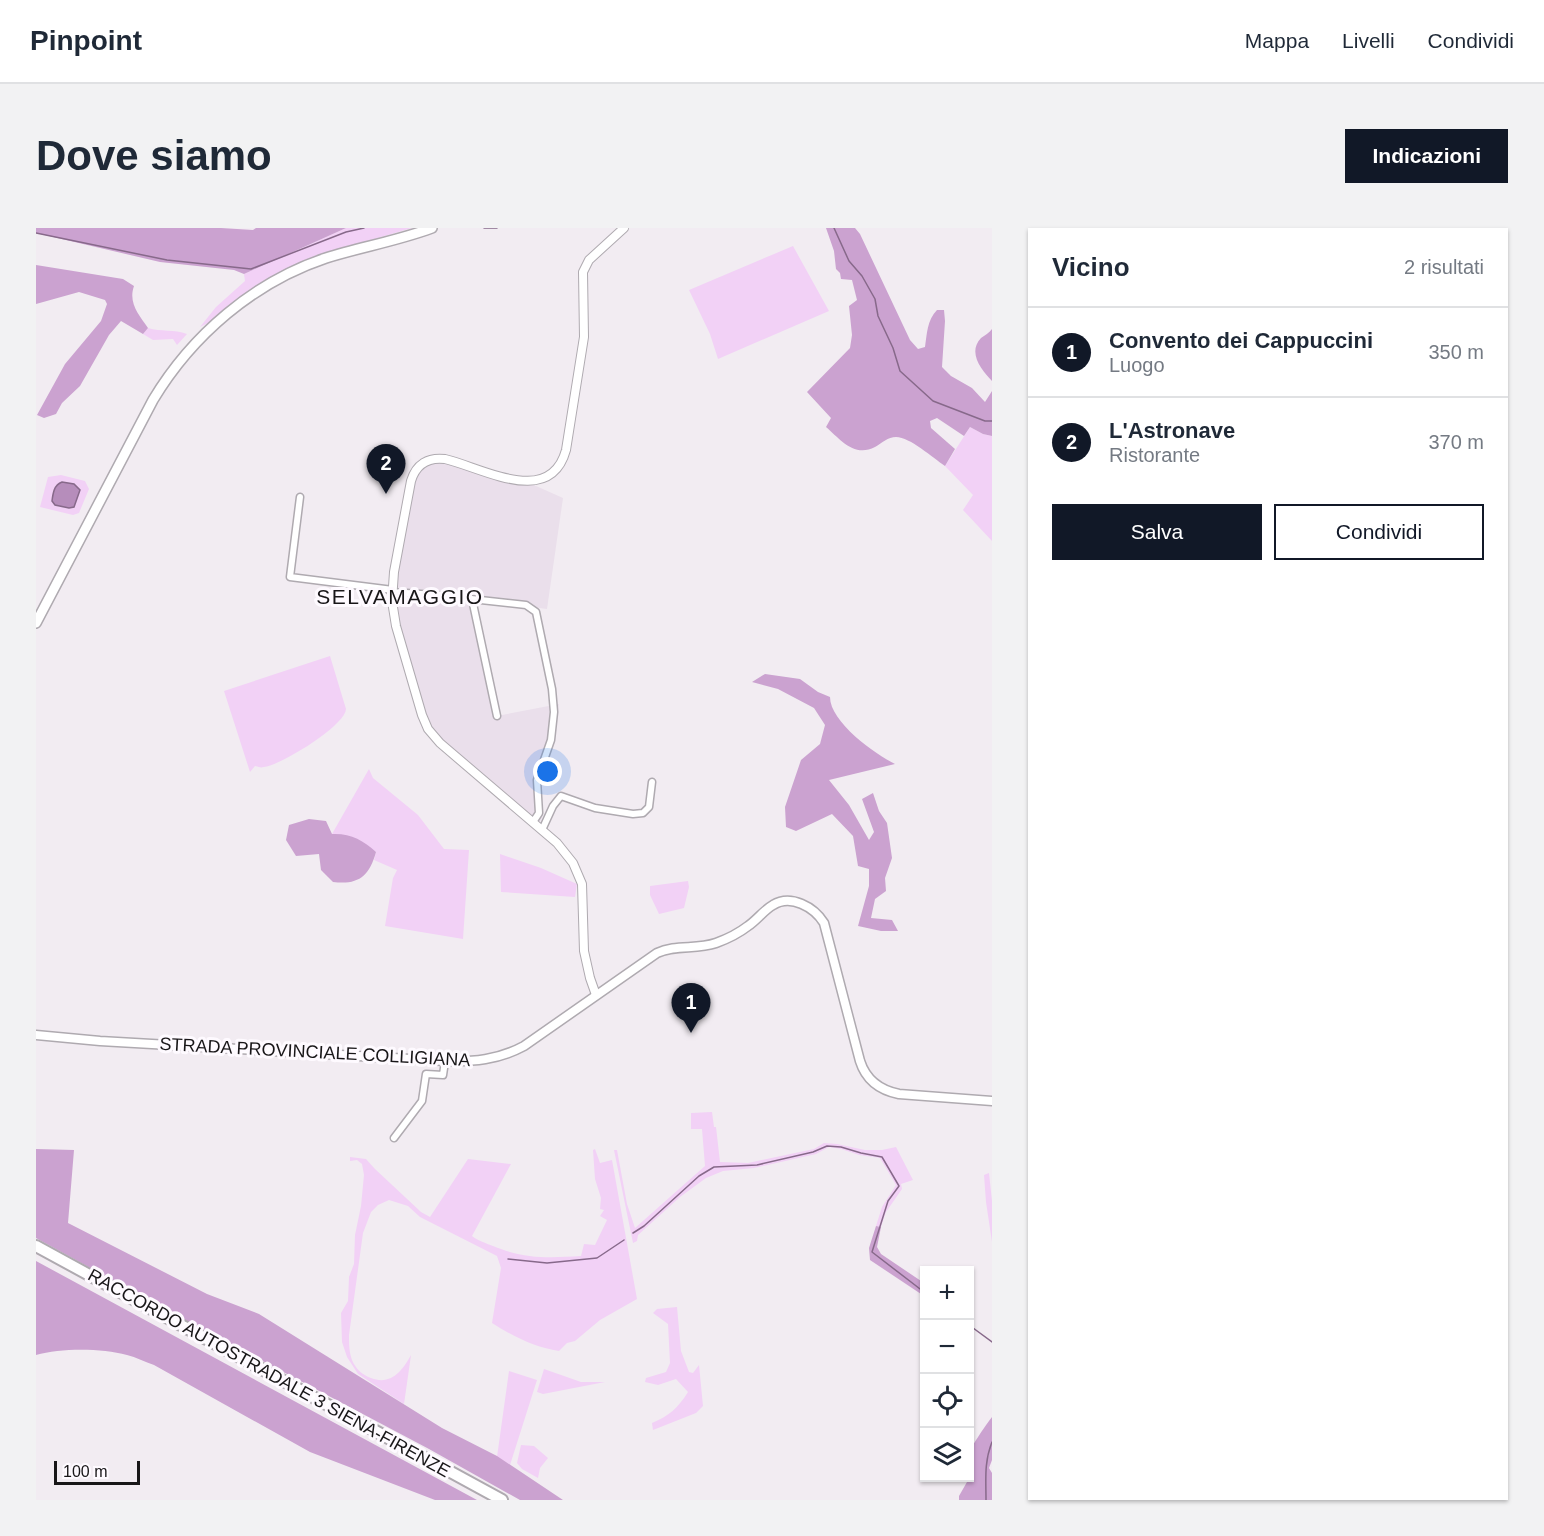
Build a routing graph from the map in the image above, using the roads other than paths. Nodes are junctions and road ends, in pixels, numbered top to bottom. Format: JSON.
{"nodes":[{"id":1,"x":432,"y":228,"type":"edge"},
{"id":2,"x":624,"y":228,"type":"edge"},
{"id":3,"x":300,"y":497,"type":"dead end"},
{"id":4,"x":393,"y":591,"type":"junction"},
{"id":5,"x":472,"y":599,"type":"junction"},
{"id":6,"x":36,"y":623,"type":"edge"},
{"id":7,"x":497,"y":716,"type":"dead end"},
{"id":8,"x":652,"y":782,"type":"dead end"},
{"id":9,"x":532,"y":822,"type":"junction"},
{"id":10,"x":542,"y":830,"type":"junction"},
{"id":11,"x":596,"y":995,"type":"junction"},
{"id":12,"x":36,"y":1035,"type":"edge"},
{"id":13,"x":446,"y":1061,"type":"junction"},
{"id":14,"x":992,"y":1101,"type":"edge"},
{"id":15,"x":394,"y":1138,"type":"dead end"},
{"id":16,"x":36,"y":1246,"type":"edge"},
{"id":17,"x":36,"y":1253,"type":"edge"},
{"id":18,"x":489,"y":1500,"type":"edge"},
{"id":19,"x":502,"y":1500,"type":"edge"}],
"edges":[{"from":1,"to":6,"type":"main road"},
{"from":2,"to":4,"type":"street"},
{"from":3,"to":4,"type":"street"},
{"from":4,"to":5,"type":"street"},
{"from":4,"to":9,"type":"street"},
{"from":5,"to":7,"type":"street"},
{"from":5,"to":9,"type":"street"},
{"from":8,"to":10,"type":"street"},
{"from":9,"to":10,"type":"street"},
{"from":10,"to":11,"type":"street"},
{"from":11,"to":13,"type":"main road","name":"STRADA PROVINCIALE COLLIGIANA"},
{"from":11,"to":14,"type":"main road","name":"STRADA PROVINCIALE COLLIGIANA"},
{"from":12,"to":13,"type":"main road","name":"STRADA PROVINCIALE COLLIGIANA"},
{"from":13,"to":15,"type":"street"},
{"from":16,"to":19,"type":"highway","name":"RACCORDO AUTOSTRADALE 3 SIENA-FIRENZE"},
{"from":17,"to":18,"type":"highway","name":"RACCORDO AUTOSTRADALE 3 SIENA-FIRENZE"}]}
